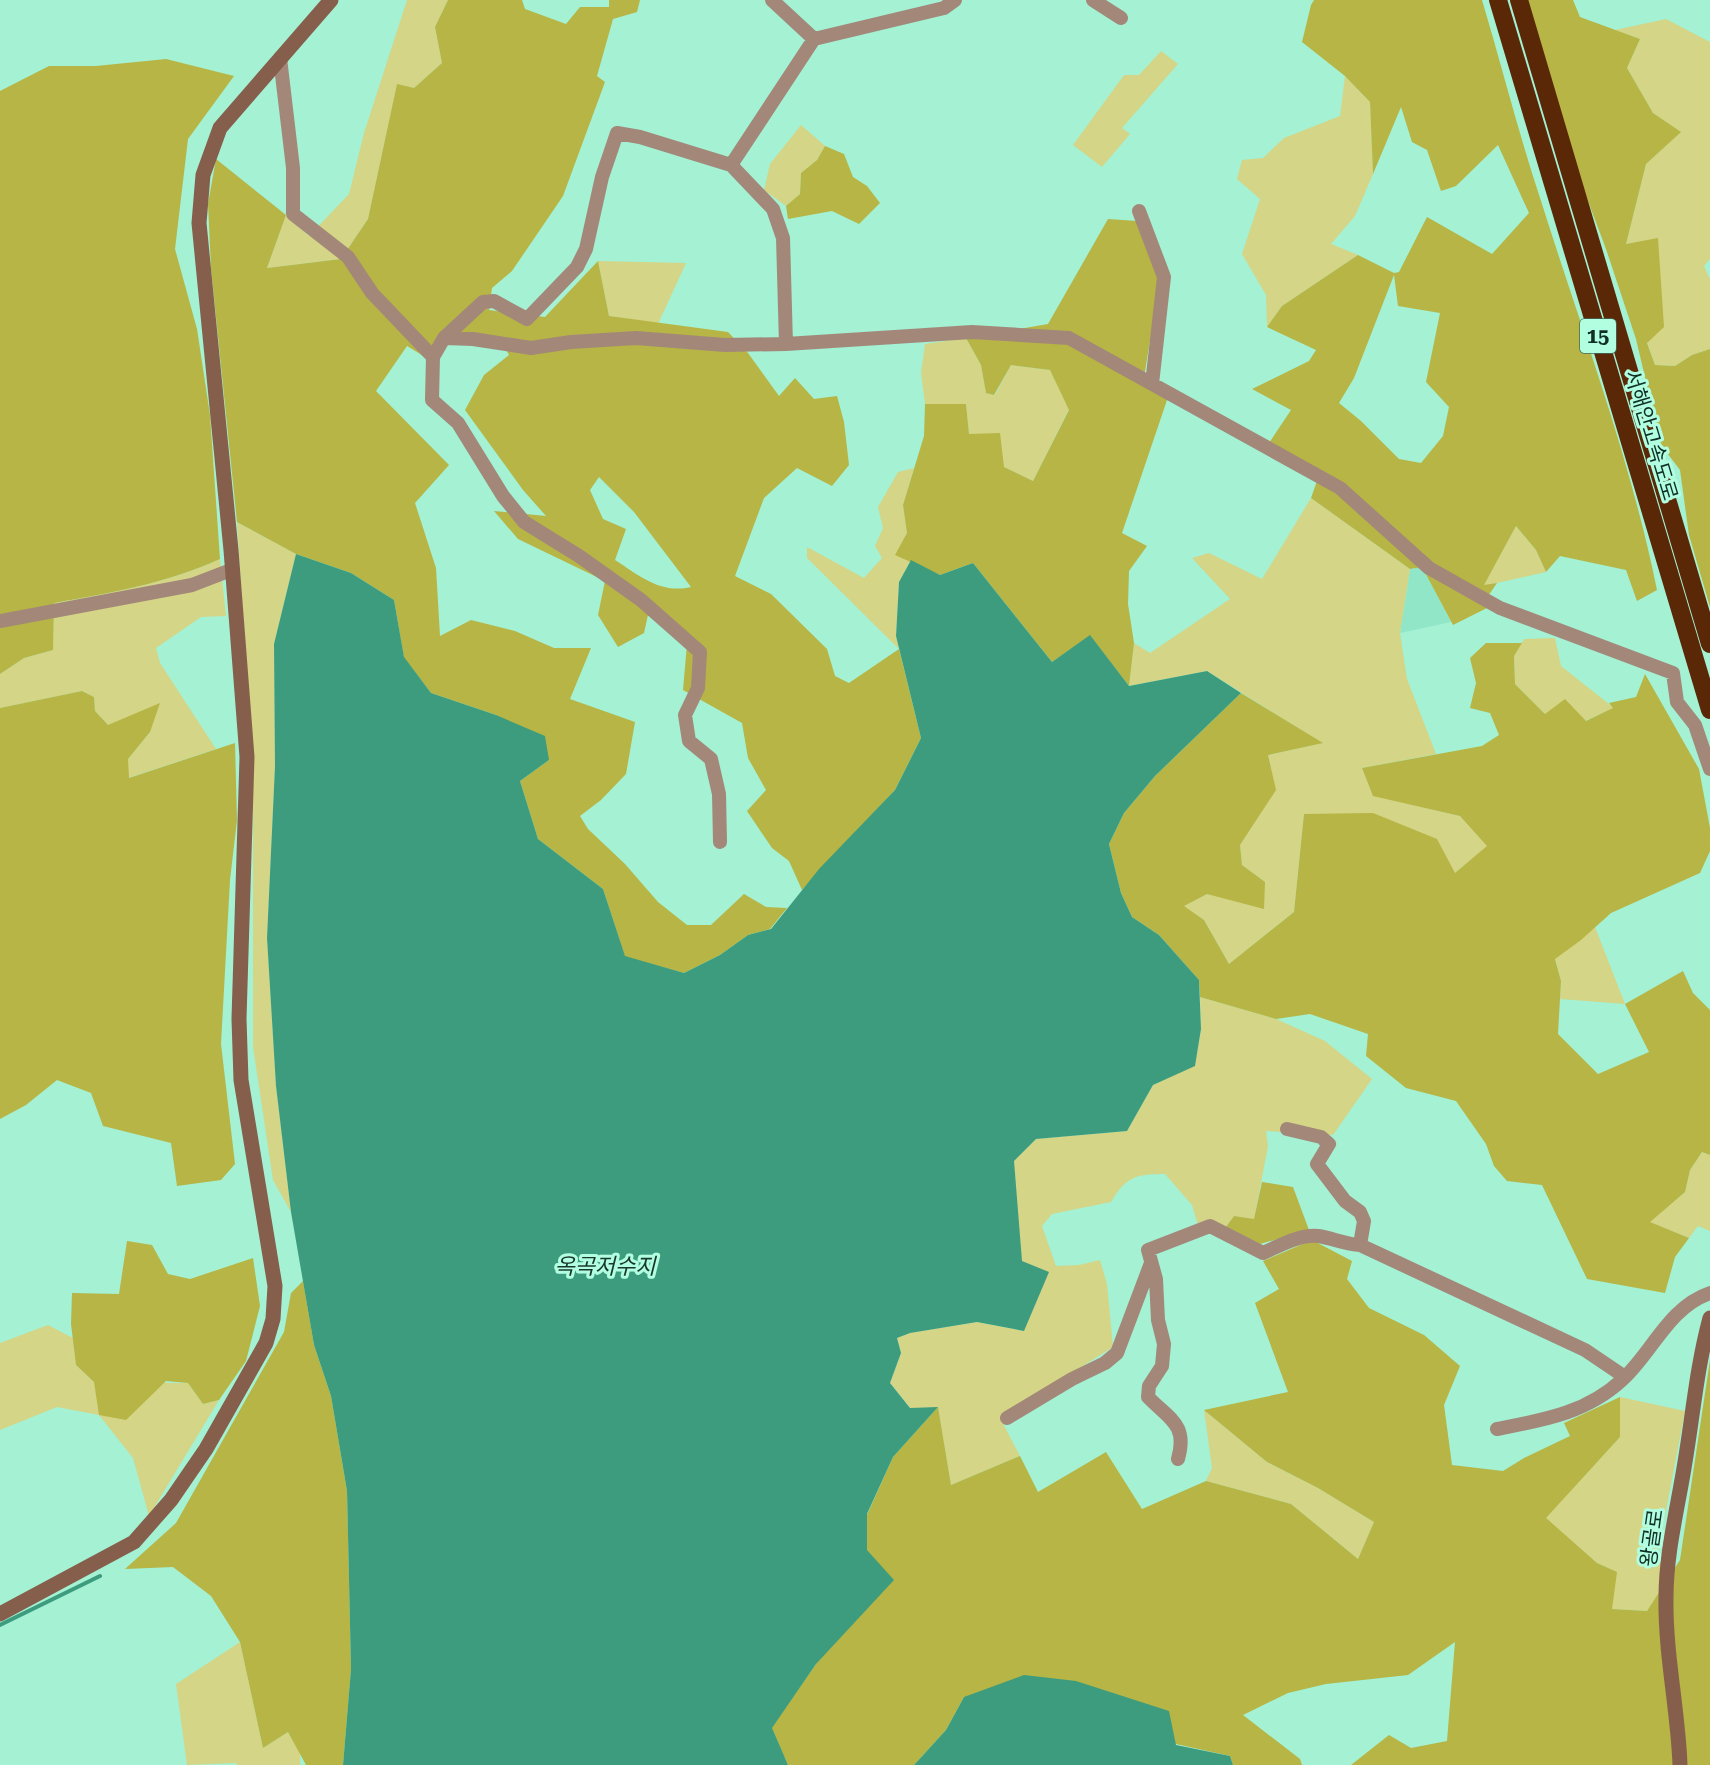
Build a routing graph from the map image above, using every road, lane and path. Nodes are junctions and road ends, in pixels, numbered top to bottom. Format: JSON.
{"nodes":[{"id":1,"x":331,"y":0,"type":"edge"},
{"id":2,"x":772,"y":0,"type":"edge"},
{"id":3,"x":955,"y":0,"type":"edge"},
{"id":4,"x":1093,"y":0,"type":"edge"},
{"id":5,"x":1498,"y":0,"type":"edge"},
{"id":6,"x":1519,"y":0,"type":"edge"},
{"id":7,"x":1121,"y":18,"type":"dead end"},
{"id":8,"x":814,"y":39,"type":"junction"},
{"id":9,"x":280,"y":58,"type":"junction"},
{"id":10,"x":731,"y":165,"type":"junction"},
{"id":11,"x":1139,"y":211,"type":"dead end"},
{"id":12,"x":444,"y":338,"type":"junction"},
{"id":13,"x":786,"y":344,"type":"junction"},
{"id":14,"x":433,"y":357,"type":"junction"},
{"id":15,"x":1152,"y":384,"type":"junction"},
{"id":16,"x":231,"y":570,"type":"junction"},
{"id":17,"x":0,"y":621,"type":"edge"},
{"id":18,"x":1710,"y":645,"type":"edge"},
{"id":19,"x":1710,"y":708,"type":"edge"},
{"id":20,"x":1710,"y":769,"type":"edge"},
{"id":21,"x":720,"y":842,"type":"dead end"},
{"id":22,"x":1287,"y":1129,"type":"dead end"},
{"id":23,"x":1360,"y":1245,"type":"junction"},
{"id":24,"x":1151,"y":1263,"type":"junction"},
{"id":25,"x":1710,"y":1293,"type":"edge"},
{"id":26,"x":1710,"y":1318,"type":"edge"},
{"id":27,"x":1625,"y":1377,"type":"junction"},
{"id":28,"x":1007,"y":1418,"type":"dead end"},
{"id":29,"x":1497,"y":1429,"type":"dead end"},
{"id":30,"x":1178,"y":1459,"type":"dead end"},
{"id":31,"x":0,"y":1614,"type":"edge"},
{"id":32,"x":1680,"y":1765,"type":"edge"}],
"edges":[{"from":1,"to":9,"type":"street"},
{"from":2,"to":8,"type":"street"},
{"from":3,"to":8,"type":"street"},
{"from":4,"to":7,"type":"street"},
{"from":5,"to":19,"type":"highway","name":"서해안고속도로","number":"15"},
{"from":6,"to":18,"type":"highway","name":"서해안고속도로","number":"15"},
{"from":8,"to":10,"type":"street"},
{"from":9,"to":14,"type":"street"},
{"from":9,"to":16,"type":"street"},
{"from":10,"to":12,"type":"street"},
{"from":10,"to":13,"type":"street"},
{"from":11,"to":15,"type":"street"},
{"from":12,"to":13,"type":"street"},
{"from":12,"to":14,"type":"street"},
{"from":13,"to":15,"type":"street"},
{"from":14,"to":21,"type":"street"},
{"from":15,"to":20,"type":"street"},
{"from":16,"to":17,"type":"street"},
{"from":16,"to":31,"type":"street"},
{"from":22,"to":23,"type":"street"},
{"from":23,"to":24,"type":"street"},
{"from":23,"to":27,"type":"street"},
{"from":24,"to":28,"type":"street"},
{"from":24,"to":30,"type":"street"},
{"from":25,"to":27,"type":"street"},
{"from":26,"to":32,"type":"street","name":"왕골로"},
{"from":27,"to":29,"type":"street"}]}
